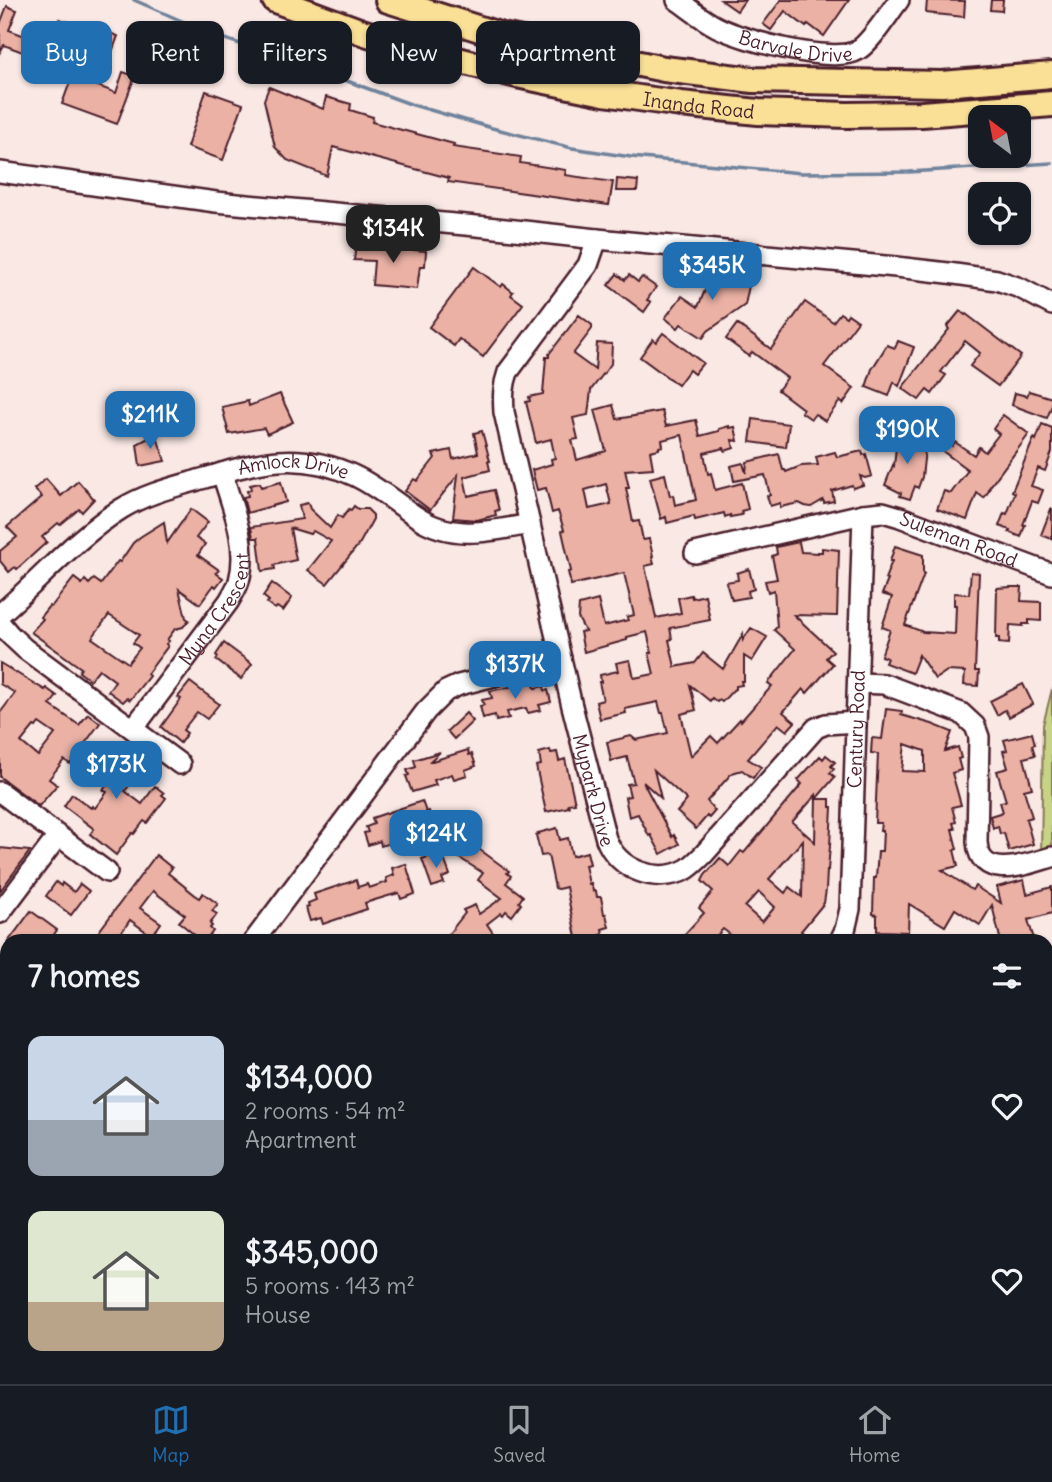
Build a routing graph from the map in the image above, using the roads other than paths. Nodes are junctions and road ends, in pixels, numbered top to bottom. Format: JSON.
{"nodes":[{"id":1,"x":275,"y":0,"type":"edge"},
{"id":2,"x":388,"y":0,"type":"edge"},
{"id":3,"x":677,"y":0,"type":"edge"},
{"id":4,"x":899,"y":0,"type":"edge"},
{"id":5,"x":1052,"y":75,"type":"edge"},
{"id":6,"x":1052,"y":104,"type":"edge"},
{"id":7,"x":0,"y":172,"type":"edge"},
{"id":8,"x":597,"y":239,"type":"junction"},
{"id":9,"x":1052,"y":305,"type":"edge"},
{"id":10,"x":222,"y":473,"type":"junction"},
{"id":11,"x":863,"y":514,"type":"junction"},
{"id":12,"x":530,"y":524,"type":"junction"},
{"id":13,"x":695,"y":553,"type":"dead end"},
{"id":14,"x":1052,"y":575,"type":"edge"},
{"id":15,"x":0,"y":614,"type":"edge"},
{"id":16,"x":0,"y":623,"type":"edge"},
{"id":17,"x":561,"y":659,"type":"junction"},
{"id":18,"x":858,"y":682,"type":"junction"},
{"id":19,"x":856,"y":722,"type":"junction"},
{"id":20,"x":133,"y":729,"type":"junction"},
{"id":21,"x":180,"y":764,"type":"dead end"},
{"id":22,"x":0,"y":792,"type":"edge"},
{"id":23,"x":58,"y":836,"type":"junction"},
{"id":24,"x":1052,"y":857,"type":"edge"},
{"id":25,"x":107,"y":872,"type":"dead end"},
{"id":26,"x":0,"y":913,"type":"edge"},
{"id":27,"x":259,"y":934,"type":"edge"},
{"id":28,"x":843,"y":934,"type":"edge"}],
"edges":[{"from":1,"to":6,"type":"main road","name":"Inanda Road"},
{"from":2,"to":5,"type":"main road","name":"Inanda Road"},
{"from":3,"to":4,"type":"street","name":"Barvale Drive"},
{"from":7,"to":8,"type":"street"},
{"from":8,"to":9,"type":"street"},
{"from":8,"to":12,"type":"street","name":"Mypark Drive"},
{"from":10,"to":12,"type":"street","name":"Amlock Drive"},
{"from":10,"to":15,"type":"street","name":"Amlock Drive"},
{"from":10,"to":20,"type":"street","name":"Myna Crescent"},
{"from":11,"to":13,"type":"street","name":"Suleman Road"},
{"from":11,"to":14,"type":"street","name":"Suleman Road"},
{"from":11,"to":18,"type":"street","name":"Century Road"},
{"from":12,"to":17,"type":"street","name":"Mypark Drive"},
{"from":16,"to":20,"type":"street"},
{"from":17,"to":19,"type":"street","name":"Mypark Drive"},
{"from":17,"to":27,"type":"street"},
{"from":18,"to":19,"type":"street","name":"Century Road"},
{"from":18,"to":24,"type":"street"},
{"from":19,"to":28,"type":"street","name":"Century Road"},
{"from":20,"to":21,"type":"street"},
{"from":22,"to":23,"type":"street"},
{"from":23,"to":25,"type":"street"},
{"from":23,"to":26,"type":"street"}]}
